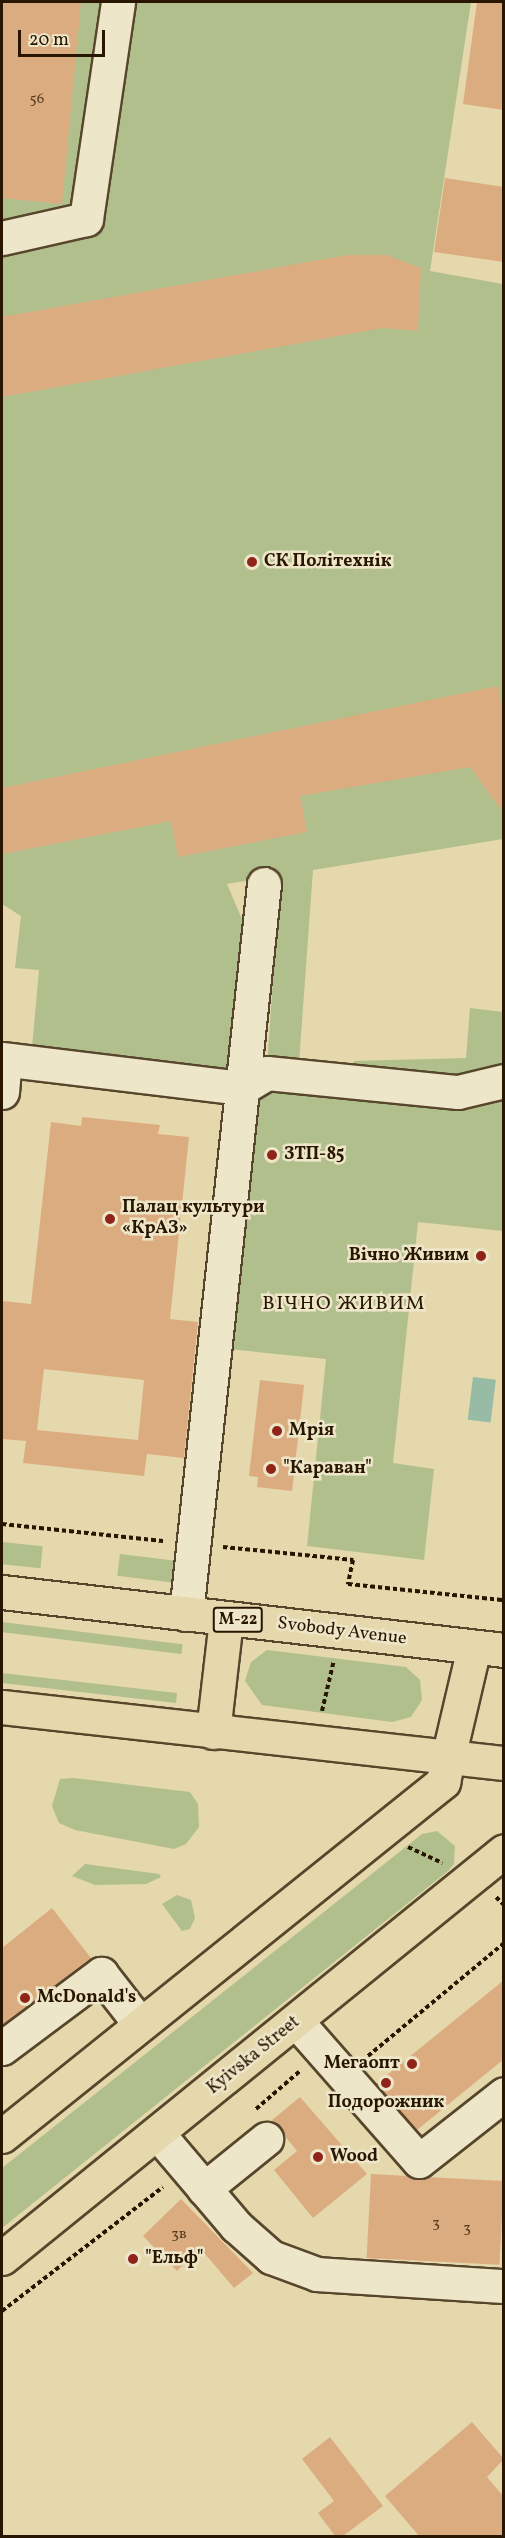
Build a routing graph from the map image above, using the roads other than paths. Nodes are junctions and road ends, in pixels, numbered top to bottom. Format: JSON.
{"nodes":[{"id":1,"x":118,"y":2,"type":"edge"},
{"id":2,"x":2,"y":238,"type":"edge"},
{"id":3,"x":264,"y":884,"type":"dead end"},
{"id":4,"x":3,"y":1060,"type":"edge"},
{"id":5,"x":504,"y":1081,"type":"edge"},
{"id":6,"x":242,"y":1088,"type":"junction"},
{"id":7,"x":2,"y":1092,"type":"edge"},
{"id":8,"x":2,"y":1592,"type":"edge"},
{"id":9,"x":186,"y":1614,"type":"junction"},
{"id":10,"x":226,"y":1619,"type":"junction"},
{"id":11,"x":489,"y":1649,"type":"edge"},
{"id":12,"x":2,"y":1707,"type":"edge"},
{"id":13,"x":213,"y":1732,"type":"junction"},
{"id":14,"x":448,"y":1758,"type":"junction"},
{"id":15,"x":504,"y":1763,"type":"edge"},
{"id":16,"x":504,"y":1851,"type":"edge"},
{"id":17,"x":296,"y":2021,"type":"junction"},
{"id":18,"x":140,"y":2024,"type":"junction"},
{"id":19,"x":2,"y":2048,"type":"edge"},
{"id":20,"x":504,"y":2094,"type":"edge"},
{"id":21,"x":158,"y":2134,"type":"junction"},
{"id":22,"x":2,"y":2136,"type":"edge"},
{"id":23,"x":266,"y":2139,"type":"dead end"},
{"id":24,"x":204,"y":2189,"type":"junction"},
{"id":25,"x":2,"y":2258,"type":"edge"},
{"id":26,"x":504,"y":2286,"type":"edge"}],
"edges":[{"from":1,"to":2,"type":"lane"},
{"from":3,"to":6,"type":"lane"},
{"from":4,"to":6,"type":"lane"},
{"from":4,"to":7,"type":"lane"},
{"from":5,"to":6,"type":"lane"},
{"from":6,"to":9,"type":"lane"},
{"from":8,"to":9,"type":"main road","name":"Svobody Avenue","number":"М-22"},
{"from":9,"to":10,"type":"main road","name":"Svobody Avenue","number":"М-22"},
{"from":10,"to":11,"type":"main road","name":"Svobody Avenue","number":"М-22"},
{"from":10,"to":13,"type":"main road"},
{"from":11,"to":14,"type":"main road"},
{"from":12,"to":13,"type":"main road"},
{"from":13,"to":14,"type":"main road"},
{"from":14,"to":15,"type":"main road"},
{"from":14,"to":18,"type":"main road"},
{"from":16,"to":17,"type":"main road","name":"Kyivska Street"},
{"from":17,"to":20,"type":"lane"},
{"from":17,"to":21,"type":"main road","name":"Kyivska Street"},
{"from":18,"to":19,"type":"lane"},
{"from":18,"to":22,"type":"main road"},
{"from":21,"to":24,"type":"lane"},
{"from":21,"to":25,"type":"main road","name":"Kyivska Street"},
{"from":23,"to":24,"type":"lane"},
{"from":24,"to":26,"type":"lane"}]}
